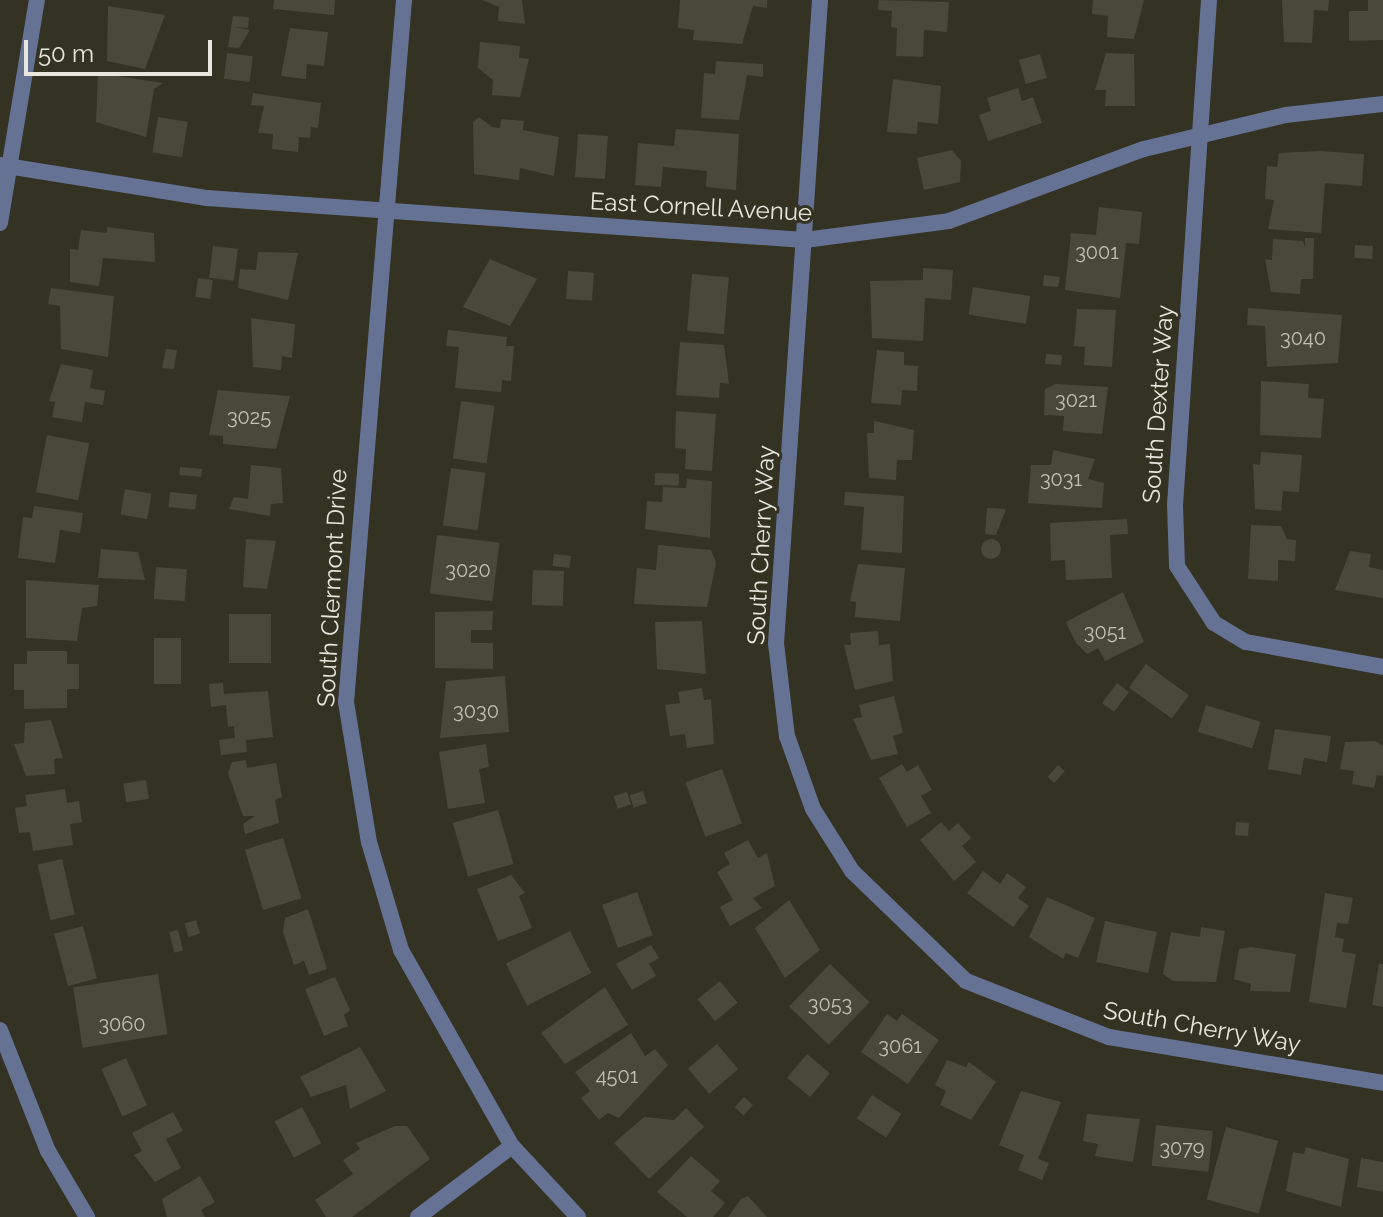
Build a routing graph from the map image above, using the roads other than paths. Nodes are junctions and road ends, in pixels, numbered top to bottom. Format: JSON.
{"nodes":[{"id":1,"x":37,"y":0,"type":"edge"},
{"id":2,"x":404,"y":0,"type":"edge"},
{"id":3,"x":820,"y":0,"type":"edge"},
{"id":4,"x":1209,"y":0,"type":"edge"},
{"id":5,"x":1383,"y":104,"type":"edge"},
{"id":6,"x":1199,"y":134,"type":"junction"},
{"id":7,"x":5,"y":166,"type":"edge"},
{"id":8,"x":384,"y":210,"type":"junction"},
{"id":9,"x":0,"y":223,"type":"edge"},
{"id":10,"x":805,"y":240,"type":"junction"},
{"id":11,"x":1383,"y":667,"type":"edge"},
{"id":12,"x":0,"y":1030,"type":"edge"},
{"id":13,"x":1383,"y":1083,"type":"edge"},
{"id":14,"x":512,"y":1146,"type":"junction"},
{"id":15,"x":87,"y":1217,"type":"edge"},
{"id":16,"x":418,"y":1217,"type":"edge"},
{"id":17,"x":578,"y":1217,"type":"edge"}],
"edges":[{"from":1,"to":7,"type":"street"},
{"from":2,"to":8,"type":"street","name":"South Clermont Drive"},
{"from":3,"to":10,"type":"street","name":"South Cherry Way"},
{"from":4,"to":6,"type":"street","name":"South Dexter Way"},
{"from":5,"to":6,"type":"street","name":"East Cornell Avenue"},
{"from":6,"to":10,"type":"street","name":"East Cornell Avenue"},
{"from":6,"to":11,"type":"street","name":"South Dexter Way"},
{"from":7,"to":8,"type":"street","name":"East Cornell Avenue"},
{"from":7,"to":9,"type":"street"},
{"from":8,"to":10,"type":"street","name":"East Cornell Avenue"},
{"from":8,"to":14,"type":"street","name":"South Clermont Drive"},
{"from":10,"to":13,"type":"street","name":"South Cherry Way"},
{"from":12,"to":15,"type":"street"},
{"from":14,"to":16,"type":"street"},
{"from":14,"to":17,"type":"street","name":"South Clermont Drive"}]}
